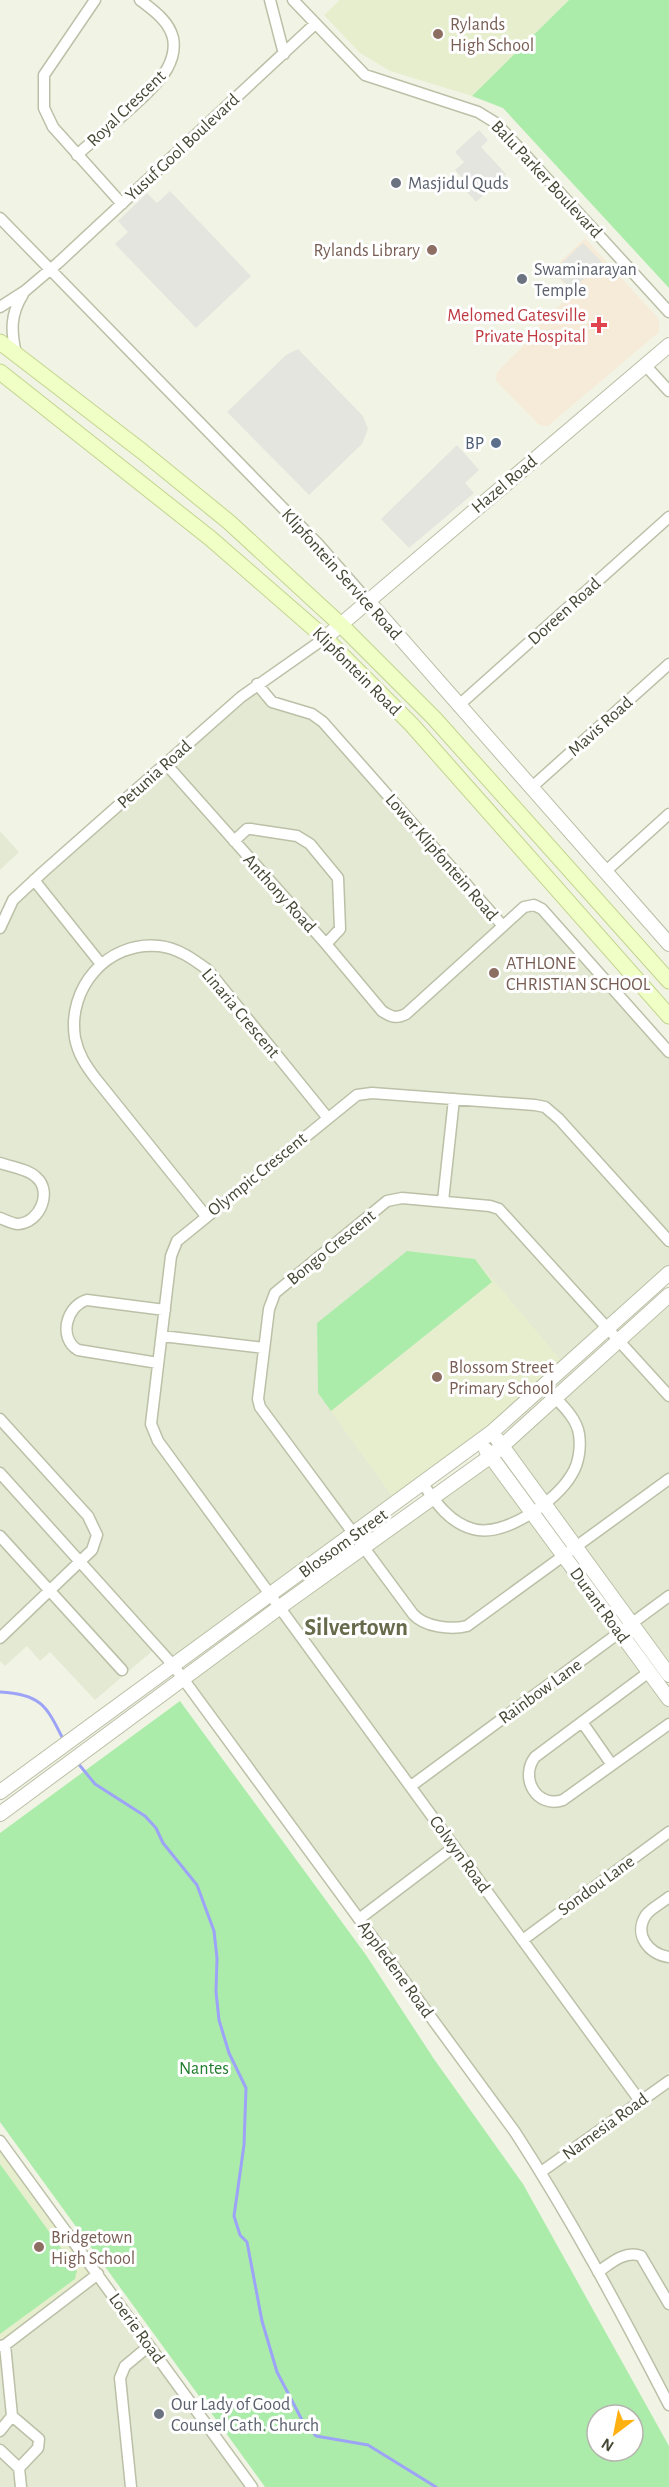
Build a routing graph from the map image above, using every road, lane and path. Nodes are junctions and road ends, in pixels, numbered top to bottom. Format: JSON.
{"nodes":[{"id":1,"x":95,"y":0,"type":"edge"},
{"id":2,"x":140,"y":0,"type":"edge"},
{"id":3,"x":270,"y":0,"type":"edge"},
{"id":4,"x":293,"y":0,"type":"edge"},
{"id":5,"x":315,"y":24,"type":"junction"},
{"id":6,"x":284,"y":54,"type":"junction"},
{"id":7,"x":77,"y":155,"type":"junction"},
{"id":8,"x":122,"y":204,"type":"junction"},
{"id":9,"x":0,"y":218,"type":"edge"},
{"id":10,"x":50,"y":270,"type":"junction"},
{"id":11,"x":25,"y":291,"type":"junction"},
{"id":12,"x":0,"y":307,"type":"edge"},
{"id":13,"x":669,"y":312,"type":"edge"},
{"id":14,"x":0,"y":342,"type":"edge"},
{"id":15,"x":669,"y":345,"type":"edge"},
{"id":16,"x":16,"y":354,"type":"junction"},
{"id":17,"x":645,"y":365,"type":"junction"},
{"id":18,"x":0,"y":372,"type":"edge"},
{"id":19,"x":669,"y":391,"type":"edge"},
{"id":20,"x":669,"y":517,"type":"edge"},
{"id":21,"x":368,"y":601,"type":"junction"},
{"id":22,"x":341,"y":626,"type":"junction"},
{"id":23,"x":326,"y":638,"type":"junction"},
{"id":24,"x":669,"y":664,"type":"edge"},
{"id":25,"x":257,"y":684,"type":"junction"},
{"id":26,"x":458,"y":705,"type":"junction"},
{"id":27,"x":165,"y":763,"type":"junction"},
{"id":28,"x":532,"y":787,"type":"junction"},
{"id":29,"x":669,"y":814,"type":"edge"},
{"id":30,"x":234,"y":841,"type":"junction"},
{"id":31,"x":606,"y":871,"type":"junction"},
{"id":32,"x":34,"y":880,"type":"junction"},
{"id":33,"x":503,"y":926,"type":"junction"},
{"id":34,"x":0,"y":928,"type":"edge"},
{"id":35,"x":326,"y":944,"type":"junction"},
{"id":36,"x":669,"y":944,"type":"edge"},
{"id":37,"x":101,"y":964,"type":"junction"},
{"id":38,"x":669,"y":981,"type":"edge"},
{"id":39,"x":669,"y":1016,"type":"edge"},
{"id":40,"x":669,"y":1052,"type":"edge"},
{"id":41,"x":454,"y":1098,"type":"junction"},
{"id":42,"x":327,"y":1117,"type":"junction"},
{"id":43,"x":0,"y":1163,"type":"edge"},
{"id":44,"x":443,"y":1202,"type":"junction"},
{"id":45,"x":206,"y":1216,"type":"junction"},
{"id":46,"x":0,"y":1218,"type":"edge"},
{"id":47,"x":669,"y":1241,"type":"edge"},
{"id":48,"x":669,"y":1273,"type":"edge"},
{"id":49,"x":669,"y":1295,"type":"edge"},
{"id":50,"x":165,"y":1310,"type":"junction"},
{"id":51,"x":608,"y":1328,"type":"junction"},
{"id":52,"x":162,"y":1336,"type":"junction"},
{"id":53,"x":618,"y":1340,"type":"junction"},
{"id":54,"x":264,"y":1348,"type":"junction"},
{"id":55,"x":158,"y":1363,"type":"junction"},
{"id":56,"x":545,"y":1387,"type":"junction"},
{"id":57,"x":669,"y":1396,"type":"edge"},
{"id":58,"x":555,"y":1399,"type":"junction"},
{"id":59,"x":0,"y":1419,"type":"edge"},
{"id":60,"x":492,"y":1432,"type":"junction"},
{"id":61,"x":480,"y":1442,"type":"junction"},
{"id":62,"x":503,"y":1446,"type":"junction"},
{"id":63,"x":490,"y":1456,"type":"junction"},
{"id":64,"x":0,"y":1473,"type":"edge"},
{"id":65,"x":669,"y":1479,"type":"edge"},
{"id":66,"x":423,"y":1484,"type":"junction"},
{"id":67,"x":433,"y":1499,"type":"junction"},
{"id":68,"x":543,"y":1503,"type":"junction"},
{"id":69,"x":531,"y":1512,"type":"junction"},
{"id":70,"x":355,"y":1535,"type":"junction"},
{"id":71,"x":0,"y":1536,"type":"edge"},
{"id":72,"x":364,"y":1547,"type":"junction"},
{"id":73,"x":576,"y":1547,"type":"junction"},
{"id":74,"x":564,"y":1555,"type":"junction"},
{"id":75,"x":80,"y":1563,"type":"junction"},
{"id":76,"x":50,"y":1591,"type":"junction"},
{"id":77,"x":272,"y":1595,"type":"junction"},
{"id":78,"x":669,"y":1596,"type":"edge"},
{"id":79,"x":280,"y":1607,"type":"junction"},
{"id":80,"x":625,"y":1628,"type":"junction"},
{"id":81,"x":0,"y":1638,"type":"edge"},
{"id":82,"x":173,"y":1665,"type":"junction"},
{"id":83,"x":662,"y":1667,"type":"edge"},
{"id":84,"x":122,"y":1670,"type":"dead end"},
{"id":85,"x":183,"y":1678,"type":"junction"},
{"id":86,"x":669,"y":1699,"type":"edge"},
{"id":87,"x":582,"y":1722,"type":"junction"},
{"id":88,"x":669,"y":1724,"type":"edge"},
{"id":89,"x":612,"y":1765,"type":"junction"},
{"id":90,"x":411,"y":1786,"type":"junction"},
{"id":91,"x":0,"y":1793,"type":"edge"},
{"id":92,"x":5,"y":1810,"type":"edge"},
{"id":93,"x":669,"y":1832,"type":"edge"},
{"id":94,"x":454,"y":1847,"type":"junction"},
{"id":95,"x":669,"y":1897,"type":"edge"},
{"id":96,"x":359,"y":1919,"type":"junction"},
{"id":97,"x":524,"y":1939,"type":"junction"},
{"id":98,"x":669,"y":1957,"type":"edge"},
{"id":99,"x":669,"y":2081,"type":"edge"},
{"id":100,"x":640,"y":2101,"type":"junction"},
{"id":101,"x":0,"y":2141,"type":"edge"},
{"id":102,"x":541,"y":2172,"type":"junction"},
{"id":103,"x":597,"y":2272,"type":"junction"},
{"id":104,"x":98,"y":2274,"type":"junction"},
{"id":105,"x":669,"y":2304,"type":"edge"},
{"id":106,"x":3,"y":2346,"type":"edge"},
{"id":107,"x":149,"y":2346,"type":"junction"},
{"id":108,"x":669,"y":2405,"type":"edge"},
{"id":109,"x":12,"y":2416,"type":"junction"},
{"id":110,"x":0,"y":2431,"type":"edge"},
{"id":111,"x":0,"y":2450,"type":"edge"},
{"id":112,"x":20,"y":2468,"type":"junction"},
{"id":113,"x":21,"y":2487,"type":"edge"},
{"id":114,"x":131,"y":2487,"type":"edge"},
{"id":115,"x":252,"y":2487,"type":"edge"}],
"edges":[{"from":1,"to":7,"type":"street"},
{"from":2,"to":7,"type":"street","name":"Royal Crescent"},
{"from":3,"to":6,"type":"street"},
{"from":4,"to":5,"type":"street"},
{"from":5,"to":6,"type":"street","name":"Yusuf Gool Boulevard"},
{"from":5,"to":13,"type":"street","name":"Balu Parker Boulevard"},
{"from":6,"to":8,"type":"street","name":"Yusuf Gool Boulevard"},
{"from":7,"to":8,"type":"street"},
{"from":8,"to":10,"type":"street","name":"Yusuf Gool Boulevard"},
{"from":9,"to":10,"type":"street","name":"Klipfontein Service Road"},
{"from":10,"to":11,"type":"street","name":"Yusuf Gool Boulevard"},
{"from":10,"to":21,"type":"street","name":"Klipfontein Service Road"},
{"from":11,"to":12,"type":"street","name":"Yusuf Gool Boulevard"},
{"from":11,"to":16,"type":"street","name":"Yusuf Gool Boulevard"},
{"from":14,"to":16,"type":"main road","name":"Klipfontein Road"},
{"from":15,"to":17,"type":"street","name":"Hazel Road"},
{"from":16,"to":22,"type":"main road","name":"Klipfontein Road"},
{"from":17,"to":19,"type":"street"},
{"from":17,"to":21,"type":"street","name":"Hazel Road"},
{"from":18,"to":23,"type":"main road","name":"Klipfontein Road"},
{"from":20,"to":26,"type":"street","name":"Doreen Road"},
{"from":21,"to":22,"type":"street","name":"Hazel Road"},
{"from":21,"to":26,"type":"street","name":"Klipfontein Service Road"},
{"from":22,"to":23,"type":"street","name":"Hazel Road"},
{"from":22,"to":38,"type":"main road","name":"Klipfontein Road"},
{"from":23,"to":25,"type":"street","name":"Petunia Road"},
{"from":23,"to":39,"type":"main road","name":"Klipfontein Road"},
{"from":24,"to":28,"type":"street","name":"Mavis Road"},
{"from":25,"to":27,"type":"street","name":"Petunia Road"},
{"from":25,"to":33,"type":"street","name":"Lower Klipfontein Road"},
{"from":26,"to":28,"type":"street","name":"Klipfontein Service Road"},
{"from":27,"to":30,"type":"street","name":"Anthony Road"},
{"from":27,"to":32,"type":"street","name":"Petunia Road"},
{"from":28,"to":31,"type":"street","name":"Klipfontein Service Road"},
{"from":29,"to":31,"type":"street"},
{"from":30,"to":35,"type":"street","name":"Anthony Road"},
{"from":30,"to":35,"type":"street","name":"Anthony Road"},
{"from":31,"to":36,"type":"street","name":"Klipfontein Service Road"},
{"from":32,"to":34,"type":"street","name":"Petunia Road"},
{"from":32,"to":37,"type":"street"},
{"from":33,"to":35,"type":"street","name":"Anthony Road"},
{"from":33,"to":40,"type":"street","name":"Lower Klipfontein Road"},
{"from":37,"to":42,"type":"street","name":"Linaria Crescent"},
{"from":37,"to":45,"type":"street","name":"Linaria Crescent"},
{"from":41,"to":42,"type":"street","name":"Olympic Crescent"},
{"from":41,"to":44,"type":"street"},
{"from":41,"to":47,"type":"street","name":"Olympic Crescent"},
{"from":42,"to":45,"type":"street","name":"Olympic Crescent"},
{"from":43,"to":46,"type":"street"},
{"from":44,"to":51,"type":"street","name":"Bongo Crescent"},
{"from":44,"to":54,"type":"street","name":"Bongo Crescent"},
{"from":45,"to":50,"type":"street","name":"Olympic Crescent"},
{"from":48,"to":51,"type":"street","name":"Blossom Street"},
{"from":49,"to":53,"type":"street","name":"Blossom Street"},
{"from":50,"to":52,"type":"street","name":"Olympic Crescent"},
{"from":50,"to":55,"type":"street"},
{"from":51,"to":53,"type":"street","name":"Bongo Crescent"},
{"from":51,"to":56,"type":"street","name":"Blossom Street"},
{"from":52,"to":54,"type":"street"},
{"from":52,"to":55,"type":"street","name":"Olympic Crescent"},
{"from":53,"to":57,"type":"street","name":"Bongo Crescent"},
{"from":53,"to":58,"type":"street","name":"Blossom Street"},
{"from":54,"to":70,"type":"street","name":"Bongo Crescent"},
{"from":55,"to":77,"type":"street","name":"Olympic Crescent"},
{"from":56,"to":58,"type":"street"},
{"from":56,"to":60,"type":"street","name":"Blossom Street"},
{"from":58,"to":62,"type":"street","name":"Blossom Street"},
{"from":58,"to":68,"type":"street"},
{"from":59,"to":75,"type":"street"},
{"from":60,"to":61,"type":"street","name":"Blossom Street"},
{"from":60,"to":62,"type":"street","name":"Durant Road"},
{"from":61,"to":63,"type":"street","name":"Durant Road"},
{"from":61,"to":66,"type":"street","name":"Blossom Street"},
{"from":62,"to":63,"type":"street","name":"Blossom Street"},
{"from":62,"to":68,"type":"street","name":"Durant Road"},
{"from":63,"to":67,"type":"street","name":"Blossom Street"},
{"from":63,"to":69,"type":"street","name":"Durant Road"},
{"from":64,"to":75,"type":"street","name":"Appledene Road"},
{"from":65,"to":73,"type":"street","name":"Bongo Crescent"},
{"from":66,"to":67,"type":"street"},
{"from":66,"to":70,"type":"street","name":"Blossom Street"},
{"from":67,"to":69,"type":"street"},
{"from":67,"to":72,"type":"street","name":"Blossom Street"},
{"from":68,"to":69,"type":"street"},
{"from":68,"to":73,"type":"street","name":"Durant Road"},
{"from":69,"to":74,"type":"street","name":"Durant Road"},
{"from":70,"to":72,"type":"street","name":"Bongo Crescent"},
{"from":70,"to":77,"type":"street","name":"Blossom Street"},
{"from":71,"to":76,"type":"street"},
{"from":72,"to":74,"type":"street","name":"Bongo Crescent"},
{"from":72,"to":79,"type":"street","name":"Blossom Street"},
{"from":73,"to":74,"type":"street","name":"Bongo Crescent"},
{"from":73,"to":80,"type":"street","name":"Durant Road"},
{"from":74,"to":80,"type":"street","name":"Durant Road"},
{"from":75,"to":76,"type":"street"},
{"from":75,"to":82,"type":"street","name":"Appledene Road"},
{"from":76,"to":81,"type":"street"},
{"from":76,"to":84,"type":"street"},
{"from":77,"to":79,"type":"street","name":"Olympic Crescent"},
{"from":77,"to":82,"type":"street","name":"Blossom Street"},
{"from":78,"to":80,"type":"street","name":"Rainbow Lane"},
{"from":79,"to":85,"type":"street","name":"Blossom Street"},
{"from":79,"to":90,"type":"street","name":"Colwyn Road"},
{"from":80,"to":83,"type":"street","name":"Durant Road"},
{"from":80,"to":90,"type":"street","name":"Rainbow Lane"},
{"from":82,"to":85,"type":"street","name":"Appledene Road"},
{"from":82,"to":91,"type":"street","name":"Blossom Street"},
{"from":83,"to":86,"type":"street","name":"Durant Road"},
{"from":83,"to":87,"type":"street"},
{"from":85,"to":92,"type":"street","name":"Blossom Street"},
{"from":85,"to":96,"type":"street","name":"Appledene Road"},
{"from":87,"to":89,"type":"street"},
{"from":87,"to":89,"type":"street"},
{"from":88,"to":89,"type":"street"},
{"from":90,"to":94,"type":"street","name":"Colwyn Road"},
{"from":91,"to":92,"type":"street"},
{"from":93,"to":97,"type":"street","name":"Sondou Lane"},
{"from":94,"to":96,"type":"street"},
{"from":94,"to":97,"type":"street","name":"Colwyn Road"},
{"from":95,"to":98,"type":"street"},
{"from":96,"to":102,"type":"street","name":"Appledene Road"},
{"from":97,"to":100,"type":"street","name":"Colwyn Road"},
{"from":99,"to":100,"type":"street","name":"Namesia Road"},
{"from":100,"to":102,"type":"street","name":"Namesia Road"},
{"from":101,"to":104,"type":"street","name":"Loerie Road"},
{"from":102,"to":103,"type":"street","name":"Appledene Road"},
{"from":103,"to":105,"type":"street"},
{"from":103,"to":108,"type":"street","name":"Appledene Road"},
{"from":104,"to":106,"type":"street"},
{"from":104,"to":107,"type":"street","name":"Loerie Road"},
{"from":106,"to":109,"type":"street"},
{"from":107,"to":114,"type":"street"},
{"from":107,"to":115,"type":"street","name":"Loerie Road"},
{"from":109,"to":110,"type":"street"},
{"from":109,"to":112,"type":"street"},
{"from":111,"to":112,"type":"street"},
{"from":112,"to":113,"type":"street"}]}
